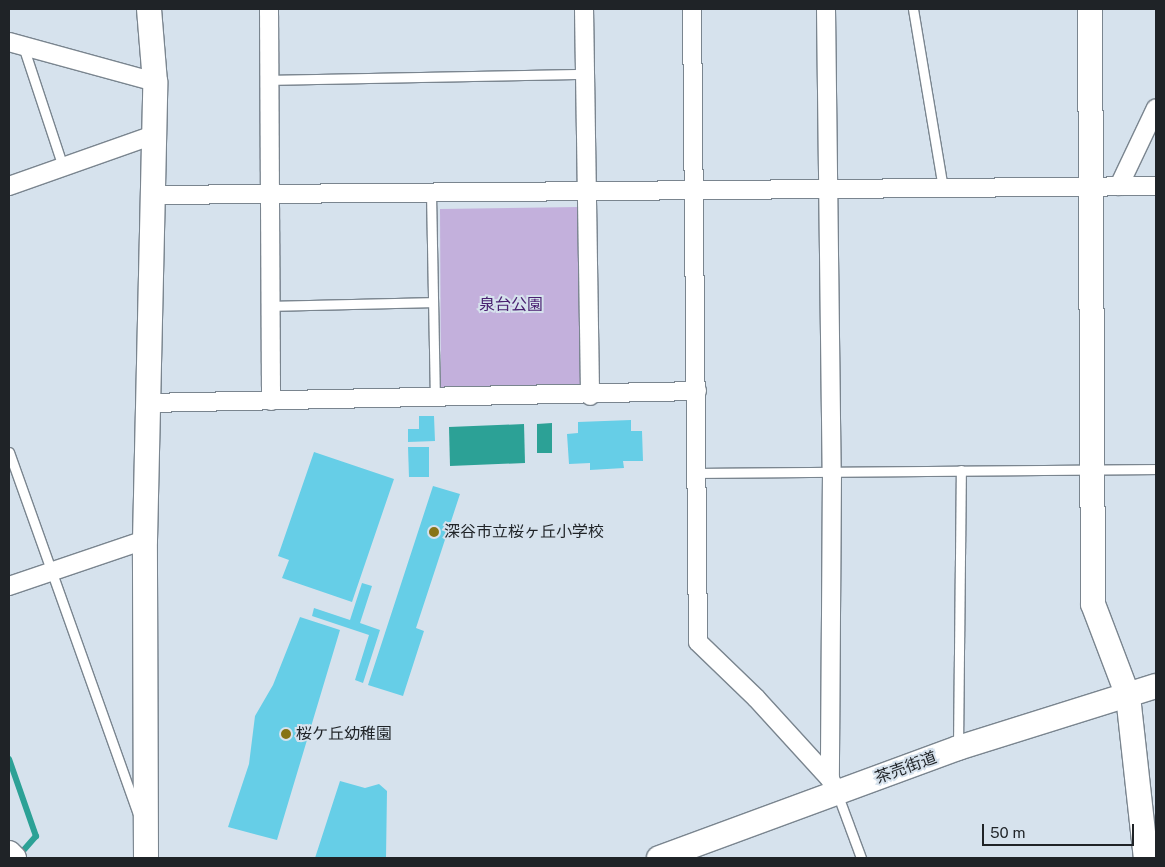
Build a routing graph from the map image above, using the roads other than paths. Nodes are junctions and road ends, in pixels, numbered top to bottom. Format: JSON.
{"nodes":[{"id":1,"x":149,"y":9,"type":"edge"},
{"id":2,"x":269,"y":9,"type":"edge"},
{"id":3,"x":584,"y":9,"type":"edge"},
{"id":4,"x":692,"y":9,"type":"edge"},
{"id":5,"x":826,"y":9,"type":"edge"},
{"id":6,"x":914,"y":9,"type":"edge"},
{"id":7,"x":1090,"y":9,"type":"edge"},
{"id":8,"x":16,"y":44,"type":"edge"},
{"id":9,"x":585,"y":74,"type":"junction"},
{"id":10,"x":269,"y":80,"type":"junction"},
{"id":11,"x":155,"y":82,"type":"junction"},
{"id":12,"x":1156,"y":108,"type":"edge"},
{"id":13,"x":154,"y":134,"type":"junction"},
{"id":14,"x":63,"y":167,"type":"junction"},
{"id":15,"x":9,"y":186,"type":"edge"},
{"id":16,"x":1119,"y":186,"type":"junction"},
{"id":17,"x":1156,"y":186,"type":"edge"},
{"id":18,"x":1092,"y":187,"type":"junction"},
{"id":19,"x":943,"y":188,"type":"junction"},
{"id":20,"x":828,"y":189,"type":"junction"},
{"id":21,"x":694,"y":190,"type":"junction"},
{"id":22,"x":586,"y":191,"type":"junction"},
{"id":23,"x":431,"y":193,"type":"junction"},
{"id":24,"x":270,"y":194,"type":"junction"},
{"id":25,"x":153,"y":195,"type":"junction"},
{"id":26,"x":433,"y":302,"type":"junction"},
{"id":27,"x":271,"y":306,"type":"junction"},
{"id":28,"x":697,"y":391,"type":"junction"},
{"id":29,"x":590,"y":396,"type":"junction"},
{"id":30,"x":435,"y":399,"type":"junction"},
{"id":31,"x":272,"y":401,"type":"junction"},
{"id":32,"x":148,"y":403,"type":"junction"},
{"id":33,"x":9,"y":452,"type":"edge"},
{"id":34,"x":1156,"y":469,"type":"edge"},
{"id":35,"x":961,"y":470,"type":"junction"},
{"id":36,"x":1094,"y":470,"type":"junction"},
{"id":37,"x":832,"y":472,"type":"junction"},
{"id":38,"x":697,"y":473,"type":"junction"},
{"id":39,"x":145,"y":540,"type":"junction"},
{"id":40,"x":52,"y":572,"type":"junction"},
{"id":41,"x":9,"y":586,"type":"edge"},
{"id":42,"x":1156,"y":686,"type":"edge"},
{"id":43,"x":1128,"y":696,"type":"junction"},
{"id":44,"x":958,"y":748,"type":"junction"},
{"id":45,"x":834,"y":786,"type":"junction"},
{"id":46,"x":146,"y":848,"type":"edge"},
{"id":47,"x":9,"y":853,"type":"edge"},
{"id":48,"x":14,"y":858,"type":"edge"},
{"id":49,"x":659,"y":858,"type":"edge"},
{"id":50,"x":861,"y":858,"type":"edge"},
{"id":51,"x":1146,"y":858,"type":"edge"}],
"edges":[{"from":1,"to":11,"type":"street"},
{"from":2,"to":10,"type":"street"},
{"from":3,"to":9,"type":"street"},
{"from":4,"to":21,"type":"street"},
{"from":5,"to":20,"type":"street"},
{"from":6,"to":19,"type":"lane"},
{"from":7,"to":18,"type":"street"},
{"from":8,"to":11,"type":"street"},
{"from":8,"to":14,"type":"lane"},
{"from":9,"to":10,"type":"lane"},
{"from":9,"to":22,"type":"street"},
{"from":10,"to":24,"type":"street"},
{"from":11,"to":13,"type":"street"},
{"from":12,"to":16,"type":"street"},
{"from":13,"to":14,"type":"street"},
{"from":13,"to":25,"type":"street"},
{"from":14,"to":15,"type":"street"},
{"from":16,"to":17,"type":"street"},
{"from":16,"to":18,"type":"street"},
{"from":18,"to":19,"type":"street"},
{"from":18,"to":36,"type":"street"},
{"from":19,"to":20,"type":"street"},
{"from":20,"to":21,"type":"street"},
{"from":20,"to":37,"type":"street"},
{"from":21,"to":22,"type":"street"},
{"from":21,"to":28,"type":"street"},
{"from":22,"to":23,"type":"street"},
{"from":22,"to":29,"type":"street"},
{"from":23,"to":24,"type":"street"},
{"from":23,"to":26,"type":"lane"},
{"from":24,"to":25,"type":"street"},
{"from":24,"to":27,"type":"street"},
{"from":25,"to":32,"type":"street"},
{"from":26,"to":27,"type":"lane"},
{"from":26,"to":30,"type":"lane"},
{"from":27,"to":31,"type":"street"},
{"from":28,"to":29,"type":"street"},
{"from":28,"to":38,"type":"street"},
{"from":29,"to":30,"type":"street"},
{"from":30,"to":31,"type":"street"},
{"from":31,"to":32,"type":"street"},
{"from":32,"to":39,"type":"street"},
{"from":33,"to":40,"type":"lane"},
{"from":34,"to":36,"type":"lane"},
{"from":35,"to":36,"type":"lane"},
{"from":35,"to":37,"type":"lane"},
{"from":35,"to":44,"type":"lane"},
{"from":36,"to":43,"type":"street"},
{"from":37,"to":38,"type":"lane"},
{"from":37,"to":45,"type":"street"},
{"from":38,"to":45,"type":"street"},
{"from":39,"to":40,"type":"street"},
{"from":39,"to":46,"type":"street"},
{"from":40,"to":41,"type":"street"},
{"from":40,"to":46,"type":"lane"},
{"from":42,"to":43,"type":"street","name":"茶売街道"},
{"from":43,"to":44,"type":"street","name":"茶売街道"},
{"from":43,"to":51,"type":"street"},
{"from":44,"to":45,"type":"street","name":"茶売街道"},
{"from":45,"to":49,"type":"street","name":"茶売街道"},
{"from":45,"to":50,"type":"lane"},
{"from":47,"to":48,"type":"street"}]}
